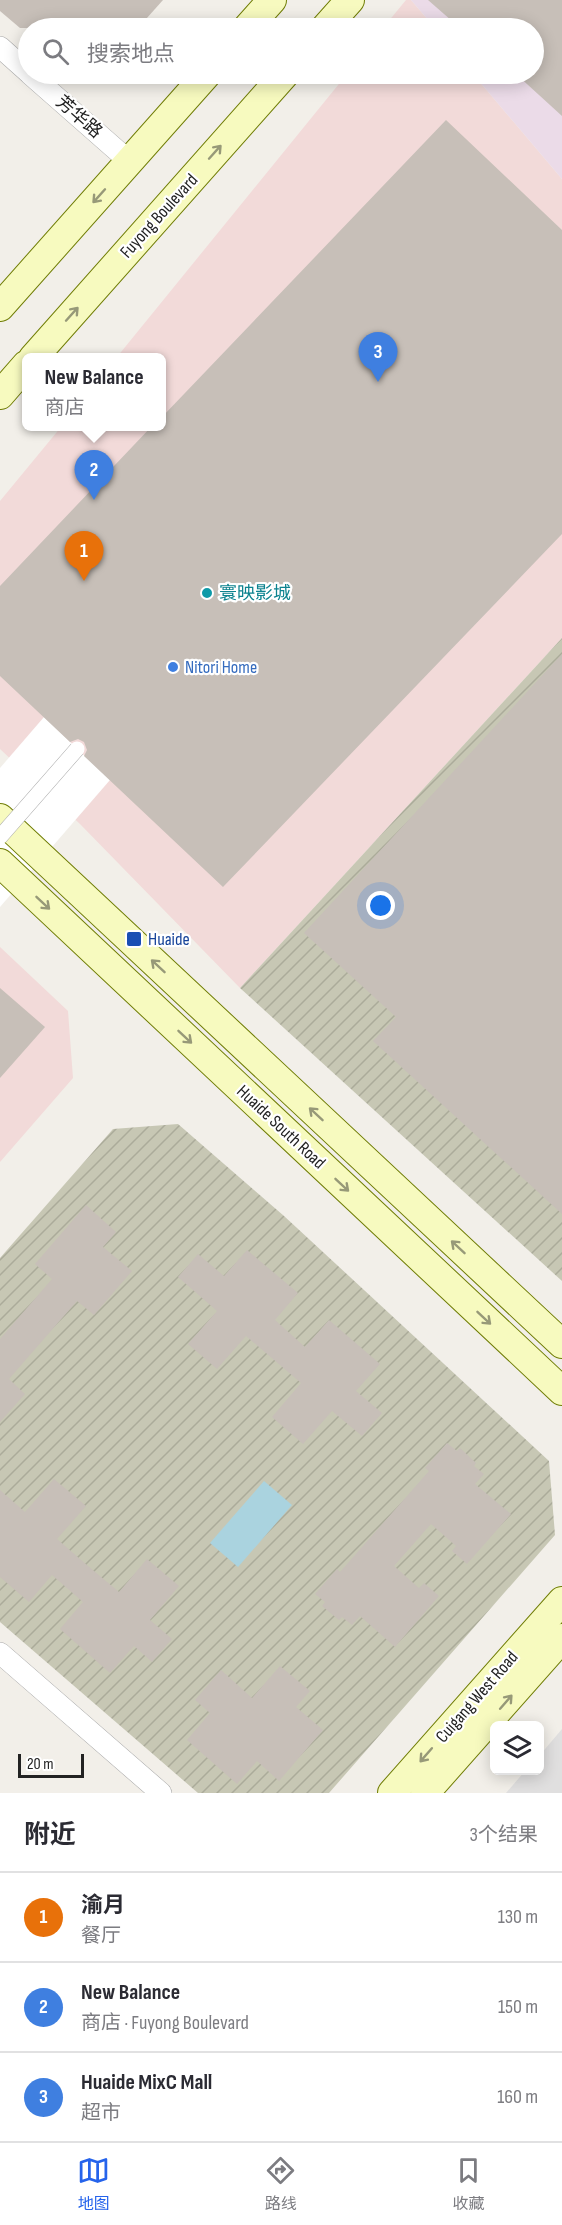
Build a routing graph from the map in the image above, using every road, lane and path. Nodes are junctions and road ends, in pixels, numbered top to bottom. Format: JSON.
{"nodes":[{"id":1,"x":272,"y":0,"type":"edge"},
{"id":2,"x":350,"y":0,"type":"edge"},
{"id":3,"x":256,"y":18,"type":"edge"},
{"id":4,"x":334,"y":18,"type":"edge"},
{"id":5,"x":0,"y":47,"type":"edge"},
{"id":6,"x":18,"y":63,"type":"edge"},
{"id":7,"x":42,"y":84,"type":"edge"},
{"id":8,"x":198,"y":84,"type":"edge"},
{"id":9,"x":276,"y":84,"type":"edge"},
{"id":10,"x":129,"y":161,"type":"junction"},
{"id":11,"x":0,"y":308,"type":"edge"},
{"id":12,"x":37,"y":353,"type":"edge"},
{"id":13,"x":22,"y":371,"type":"edge"},
{"id":14,"x":0,"y":395,"type":"edge"},
{"id":15,"x":77,"y":749,"type":"dead end"},
{"id":16,"x":0,"y":818,"type":"edge"},
{"id":17,"x":0,"y":837,"type":"edge"},
{"id":18,"x":0,"y":863,"type":"edge"},
{"id":19,"x":562,"y":1344,"type":"edge"},
{"id":20,"x":562,"y":1391,"type":"edge"},
{"id":21,"x":562,"y":1601,"type":"edge"},
{"id":22,"x":562,"y":1638,"type":"edge"},
{"id":23,"x":0,"y":1653,"type":"edge"},
{"id":24,"x":161,"y":1793,"type":"edge"},
{"id":25,"x":392,"y":1793,"type":"edge"},
{"id":26,"x":425,"y":1793,"type":"edge"}],
"edges":[{"from":1,"to":3,"type":"main road"},
{"from":2,"to":4,"type":"main road"},
{"from":5,"to":6,"type":"street","name":"芳华路"},
{"from":7,"to":10,"type":"street","name":"芳华路"},
{"from":8,"to":10,"type":"main road"},
{"from":12,"to":9,"type":"main road","name":"Fuyong Boulevard","one_way":true},
{"from":10,"to":11,"type":"main road","one_way":true},
{"from":13,"to":14,"type":"main road"},
{"from":15,"to":17,"type":"street","bridge":true},
{"from":19,"to":16,"type":"main road","name":"Huaide South Road","one_way":true},
{"from":18,"to":20,"type":"main road","name":"Huaide South Road","one_way":true},
{"from":21,"to":25,"type":"main road","name":"Cuigang West Road","one_way":true},
{"from":26,"to":22,"type":"main road","name":"Cuigang West Road","one_way":true},
{"from":23,"to":24,"type":"street"}]}
